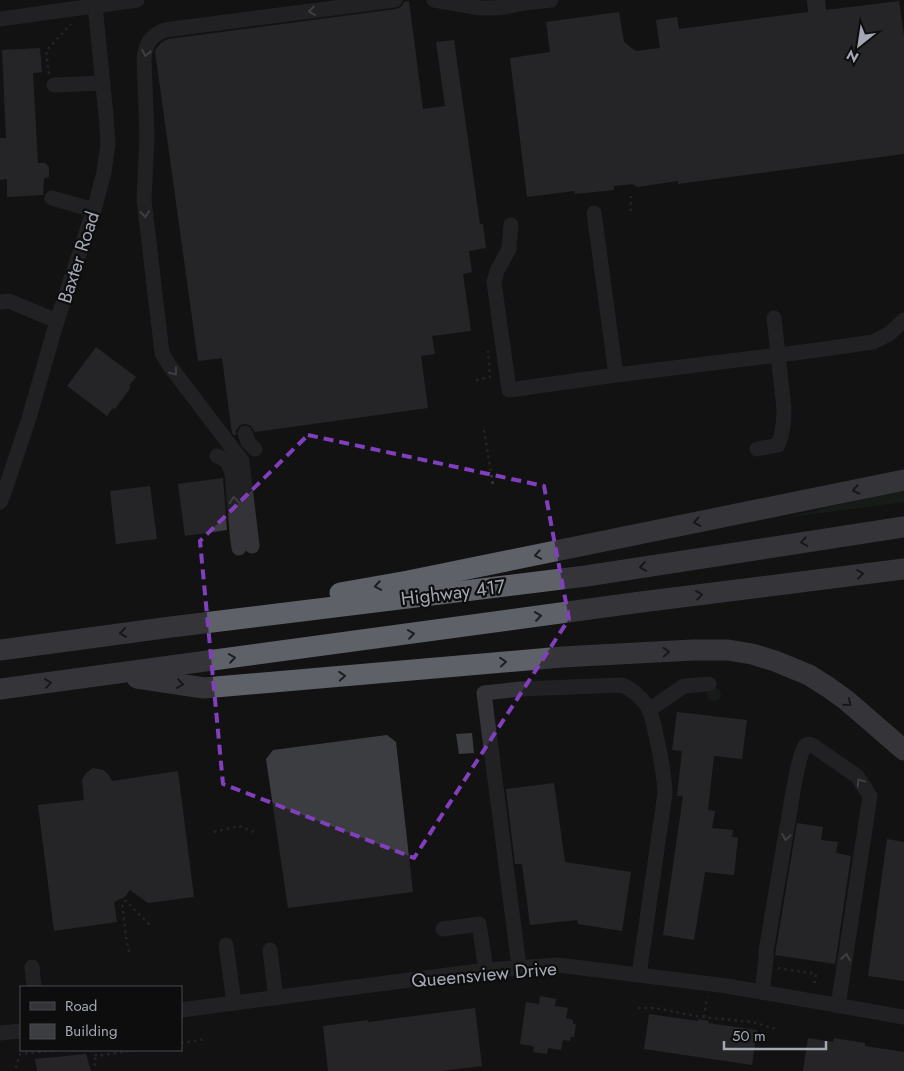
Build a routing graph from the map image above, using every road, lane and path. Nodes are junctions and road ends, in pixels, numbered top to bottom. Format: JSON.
{"nodes":[{"id":1,"x":137,"y":0,"type":"edge"},
{"id":2,"x":394,"y":0,"type":"edge"},
{"id":3,"x":437,"y":0,"type":"edge"},
{"id":4,"x":551,"y":0,"type":"edge"},
{"id":5,"x":95,"y":5,"type":"junction"},
{"id":6,"x":0,"y":19,"type":"edge"},
{"id":7,"x":72,"y":23,"type":"dead end"},
{"id":8,"x":103,"y":83,"type":"junction"},
{"id":9,"x":54,"y":85,"type":"joint"},
{"id":10,"x":631,"y":196,"type":"dead end"},
{"id":11,"x":52,"y":198,"type":"dead end"},
{"id":12,"x":94,"y":210,"type":"junction"},
{"id":13,"x":631,"y":211,"type":"dead end"},
{"id":14,"x":594,"y":213,"type":"dead end"},
{"id":15,"x":510,"y":225,"type":"dead end"},
{"id":16,"x":0,"y":302,"type":"edge"},
{"id":17,"x":774,"y":318,"type":"dead end"},
{"id":18,"x":904,"y":320,"type":"edge"},
{"id":19,"x":57,"y":321,"type":"junction"},
{"id":20,"x":778,"y":355,"type":"junction"},
{"id":21,"x":616,"y":375,"type":"junction"},
{"id":22,"x":484,"y":430,"type":"dead end"},
{"id":23,"x":245,"y":434,"type":"dead end"},
{"id":24,"x":255,"y":449,"type":"dead end"},
{"id":25,"x":757,"y":449,"type":"dead end"},
{"id":26,"x":217,"y":456,"type":"dead end"},
{"id":27,"x":904,"y":480,"type":"edge"},
{"id":28,"x":4,"y":484,"type":"edge"},
{"id":29,"x":493,"y":484,"type":"dead end"},
{"id":30,"x":0,"y":502,"type":"edge"},
{"id":31,"x":904,"y":527,"type":"edge"},
{"id":32,"x":904,"y":569,"type":"edge"},
{"id":33,"x":171,"y":627,"type":"junction"},
{"id":34,"x":0,"y":650,"type":"edge"},
{"id":35,"x":114,"y":674,"type":"junction"},
{"id":36,"x":709,"y":684,"type":"dead end"},
{"id":37,"x":0,"y":689,"type":"edge"},
{"id":38,"x":649,"y":710,"type":"junction"},
{"id":39,"x":904,"y":750,"type":"edge"},
{"id":40,"x":214,"y":832,"type":"dead end"},
{"id":41,"x":257,"y":832,"type":"dead end"},
{"id":42,"x":151,"y":926,"type":"dead end"},
{"id":43,"x":443,"y":928,"type":"dead end"},
{"id":44,"x":226,"y":945,"type":"dead end"},
{"id":45,"x":270,"y":950,"type":"dead end"},
{"id":46,"x":129,"y":952,"type":"dead end"},
{"id":47,"x":766,"y":966,"type":"junction"},
{"id":48,"x":32,"y":967,"type":"dead end"},
{"id":49,"x":519,"y":967,"type":"junction"},
{"id":50,"x":486,"y":970,"type":"junction"},
{"id":51,"x":639,"y":975,"type":"junction"},
{"id":52,"x":709,"y":984,"type":"junction"},
{"id":53,"x":34,"y":986,"type":"edge"},
{"id":54,"x":814,"y":988,"type":"dead end"},
{"id":55,"x":762,"y":992,"type":"junction"},
{"id":56,"x":276,"y":998,"type":"junction"},
{"id":57,"x":234,"y":1003,"type":"junction"},
{"id":58,"x":838,"y":1006,"type":"junction"},
{"id":59,"x":638,"y":1008,"type":"dead end"},
{"id":60,"x":182,"y":1010,"type":"edge"},
{"id":61,"x":704,"y":1017,"type":"junction"},
{"id":62,"x":904,"y":1017,"type":"edge"},
{"id":63,"x":776,"y":1029,"type":"dead end"},
{"id":64,"x":20,"y":1031,"type":"edge"},
{"id":65,"x":0,"y":1033,"type":"edge"},
{"id":66,"x":208,"y":1039,"type":"dead end"},
{"id":67,"x":182,"y":1043,"type":"edge"},
{"id":68,"x":48,"y":1051,"type":"edge"},
{"id":69,"x":91,"y":1051,"type":"edge"},
{"id":70,"x":121,"y":1051,"type":"edge"},
{"id":71,"x":108,"y":1052,"type":"edge"},
{"id":72,"x":97,"y":1056,"type":"junction"},
{"id":73,"x":95,"y":1066,"type":"dead end"},
{"id":74,"x":16,"y":1068,"type":"dead end"}],
"edges":[{"from":1,"to":5,"type":"street"},
{"from":2,"to":26,"type":"street","one_way":true},
{"from":3,"to":4,"type":"street"},
{"from":5,"to":6,"type":"street"},
{"from":5,"to":8,"type":"street","name":"Baxter Road"},
{"from":7,"to":9,"type":"path"},
{"from":8,"to":9,"type":"street"},
{"from":8,"to":12,"type":"street","name":"Baxter Road"},
{"from":10,"to":13,"type":"path"},
{"from":11,"to":12,"type":"street"},
{"from":12,"to":19,"type":"street","name":"Baxter Road"},
{"from":14,"to":21,"type":"street"},
{"from":15,"to":21,"type":"street"},
{"from":16,"to":19,"type":"street"},
{"from":17,"to":20,"type":"street"},
{"from":18,"to":20,"type":"street"},
{"from":19,"to":28,"type":"street","name":"Baxter Road"},
{"from":20,"to":21,"type":"street"},
{"from":20,"to":25,"type":"street"},
{"from":22,"to":29,"type":"path"},
{"from":23,"to":24,"type":"street"},
{"from":27,"to":33,"type":"highway","one_way":true},
{"from":28,"to":30,"type":"street","name":"Baxter Road"},
{"from":31,"to":33,"type":"highway","name":"Highway 417","one_way":true},
{"from":35,"to":32,"type":"highway","one_way":true},
{"from":33,"to":34,"type":"highway","name":"Highway 417","one_way":true},
{"from":37,"to":35,"type":"highway","one_way":true},
{"from":35,"to":39,"type":"highway","one_way":true},
{"from":36,"to":38,"type":"street"},
{"from":38,"to":49,"type":"street"},
{"from":38,"to":51,"type":"street"},
{"from":40,"to":41,"type":"path"},
{"from":42,"to":46,"type":"path"},
{"from":43,"to":50,"type":"street"},
{"from":44,"to":57,"type":"street"},
{"from":45,"to":56,"type":"street"},
{"from":47,"to":54,"type":"path"},
{"from":47,"to":55,"type":"street"},
{"from":58,"to":47,"type":"street","one_way":true},
{"from":48,"to":53,"type":"street"},
{"from":49,"to":50,"type":"street","name":"Queensview Drive"},
{"from":49,"to":51,"type":"street","name":"Queensview Drive"},
{"from":50,"to":56,"type":"street","name":"Queensview Drive"},
{"from":51,"to":52,"type":"street","name":"Queensview Drive"},
{"from":52,"to":55,"type":"street","name":"Queensview Drive"},
{"from":52,"to":61,"type":"path"},
{"from":55,"to":58,"type":"street","name":"Queensview Drive"},
{"from":56,"to":57,"type":"street","name":"Queensview Drive"},
{"from":57,"to":60,"type":"street","name":"Queensview Drive"},
{"from":58,"to":62,"type":"street","name":"Queensview Drive"},
{"from":59,"to":61,"type":"path"},
{"from":61,"to":63,"type":"path"},
{"from":64,"to":65,"type":"street"},
{"from":66,"to":67,"type":"path"},
{"from":68,"to":74,"type":"path"},
{"from":69,"to":72,"type":"path"},
{"from":70,"to":71,"type":"path"},
{"from":71,"to":72,"type":"path"},
{"from":72,"to":73,"type":"path"}]}
